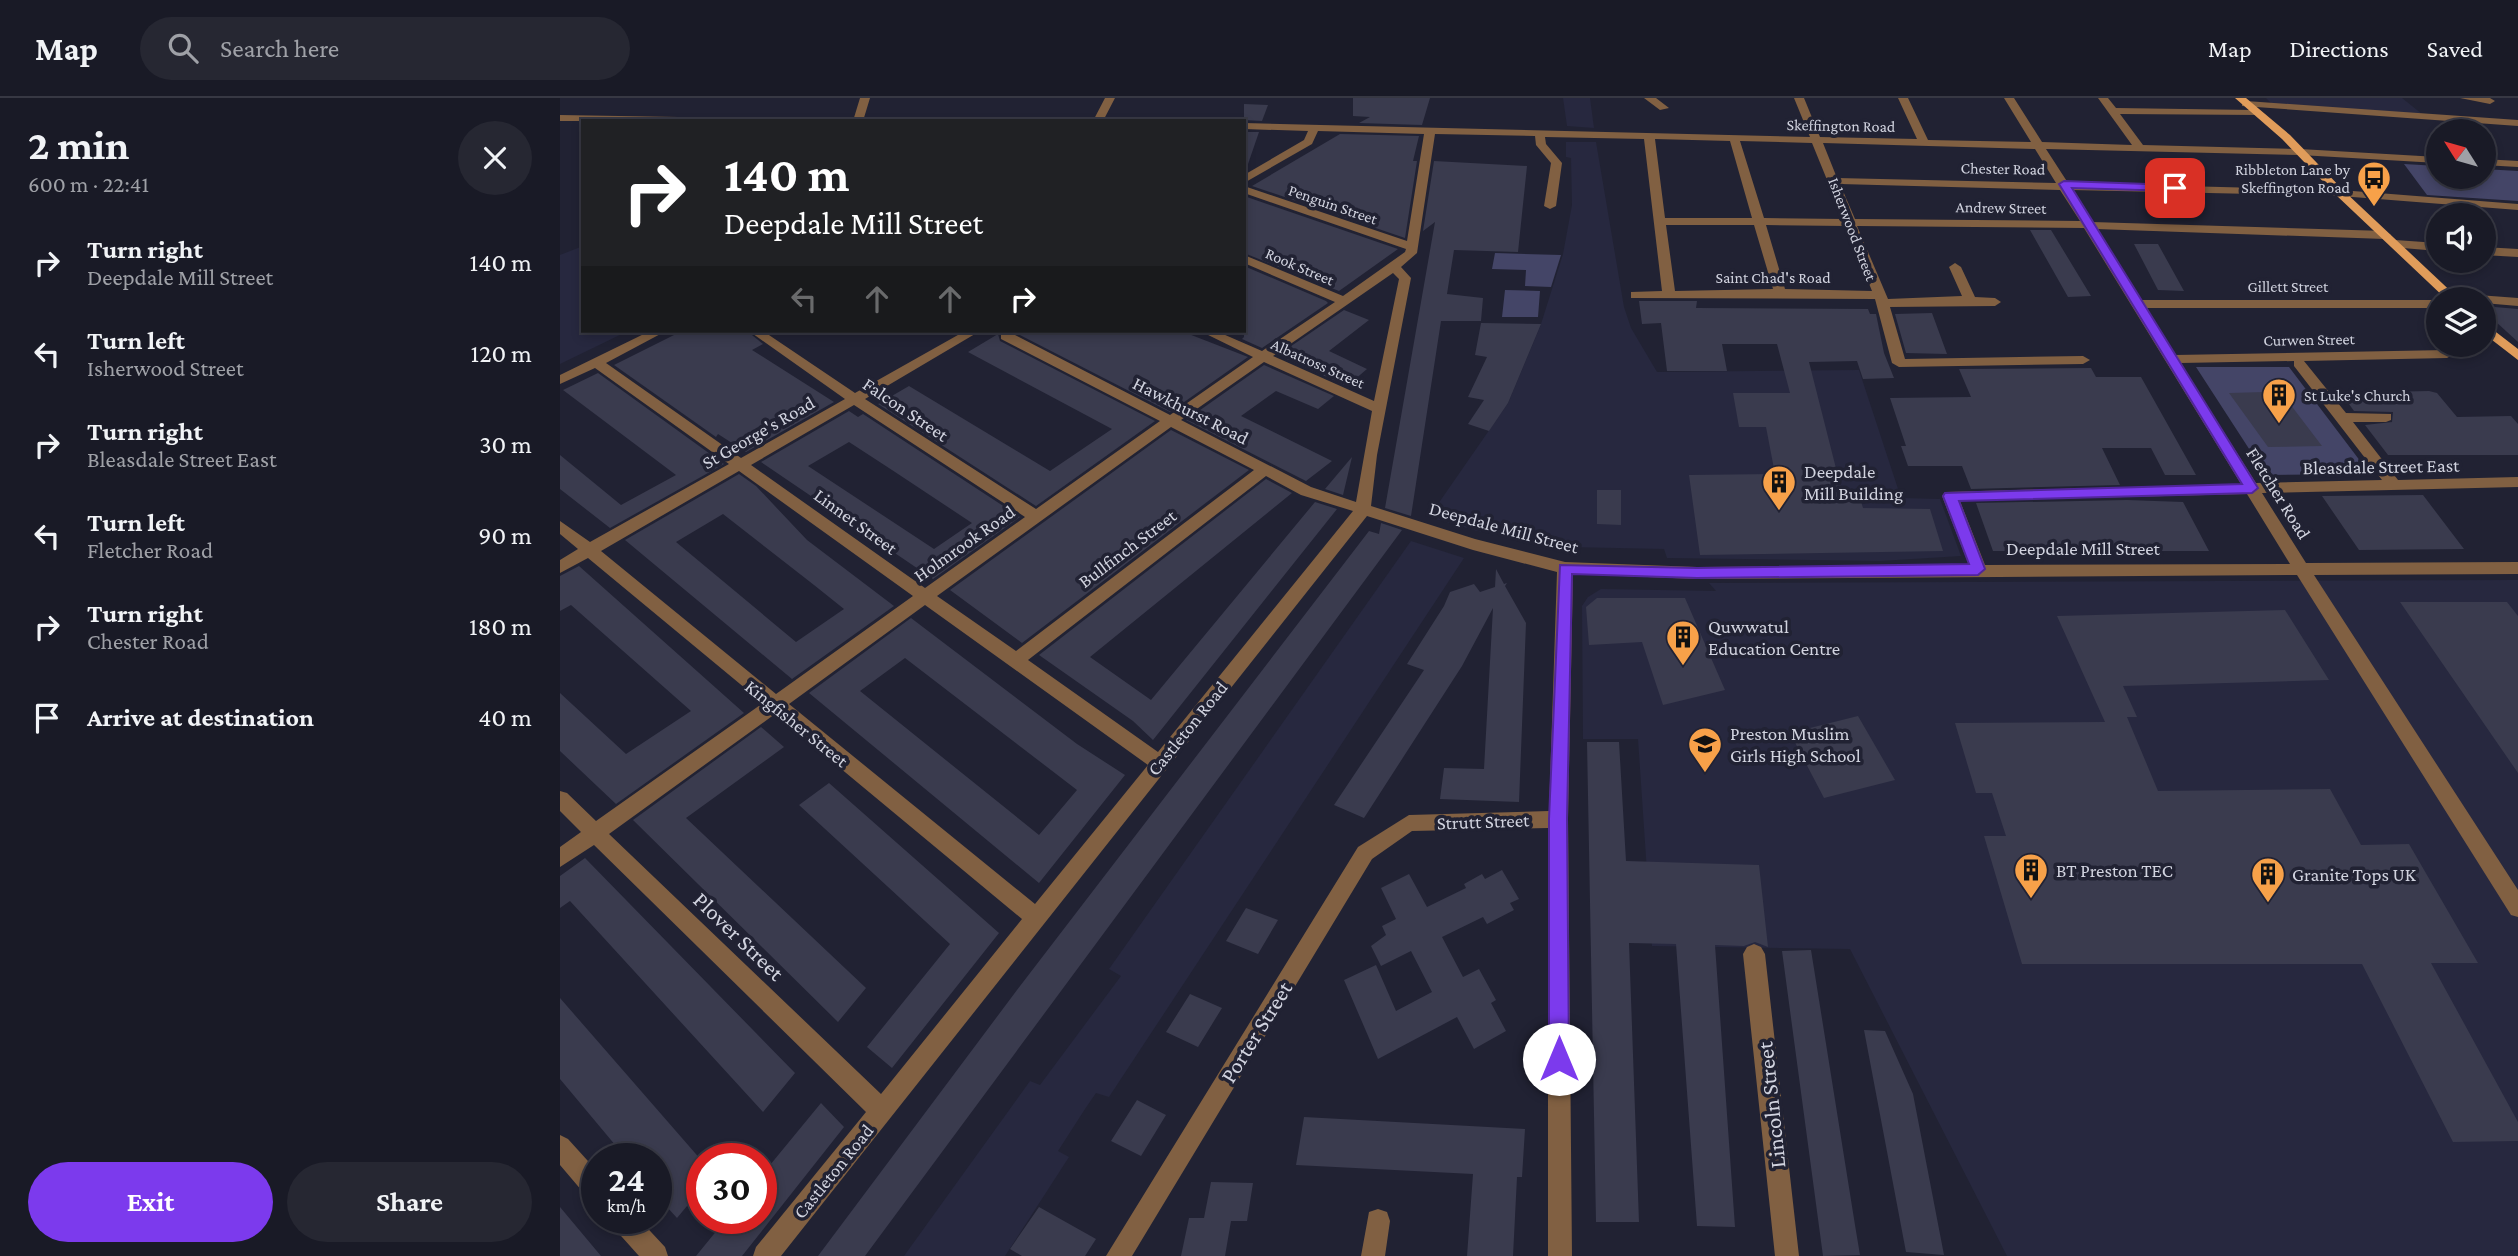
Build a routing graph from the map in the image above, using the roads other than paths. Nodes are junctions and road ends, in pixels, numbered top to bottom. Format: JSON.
{"nodes":[{"id":1,"x":865,"y":98,"type":"edge"},
{"id":2,"x":1110,"y":98,"type":"edge"},
{"id":3,"x":1649,"y":98,"type":"edge"},
{"id":4,"x":1799,"y":98,"type":"edge"},
{"id":5,"x":1903,"y":98,"type":"edge"},
{"id":6,"x":2009,"y":98,"type":"edge"},
{"id":7,"x":2103,"y":98,"type":"edge"},
{"id":8,"x":2467,"y":98,"type":"edge"},
{"id":9,"x":2490,"y":100,"type":"dead end"},
{"id":10,"x":2247,"y":105,"type":"edge"},
{"id":11,"x":1664,"y":108,"type":"dead end"},
{"id":12,"x":2112,"y":111,"type":"junction"},
{"id":13,"x":560,"y":118,"type":"edge"},
{"id":14,"x":619,"y":119,"type":"edge"},
{"id":15,"x":859,"y":119,"type":"edge"},
{"id":16,"x":1099,"y":119,"type":"edge"},
{"id":17,"x":2518,"y":123,"type":"edge"},
{"id":18,"x":1246,"y":126,"type":"edge"},
{"id":19,"x":1315,"y":127,"type":"junction"},
{"id":20,"x":1430,"y":131,"type":"junction"},
{"id":21,"x":1540,"y":135,"type":"junction"},
{"id":22,"x":1649,"y":136,"type":"junction"},
{"id":23,"x":1734,"y":138,"type":"junction"},
{"id":24,"x":1819,"y":141,"type":"junction"},
{"id":25,"x":1924,"y":142,"type":"junction"},
{"id":26,"x":2040,"y":145,"type":"junction"},
{"id":27,"x":2140,"y":148,"type":"junction"},
{"id":28,"x":2300,"y":152,"type":"junction"},
{"id":29,"x":2426,"y":159,"type":"edge"},
{"id":30,"x":2496,"y":163,"type":"edge"},
{"id":31,"x":2518,"y":164,"type":"edge"},
{"id":32,"x":1246,"y":179,"type":"edge"},
{"id":33,"x":1834,"y":181,"type":"junction"},
{"id":34,"x":2064,"y":184,"type":"junction"},
{"id":35,"x":1246,"y":190,"type":"edge"},
{"id":36,"x":2340,"y":193,"type":"junction"},
{"id":37,"x":1550,"y":206,"type":"dead end"},
{"id":38,"x":2518,"y":207,"type":"edge"},
{"id":39,"x":1658,"y":221,"type":"junction"},
{"id":40,"x":1757,"y":221,"type":"junction"},
{"id":41,"x":1850,"y":221,"type":"junction"},
{"id":42,"x":2089,"y":225,"type":"junction"},
{"id":43,"x":2385,"y":235,"type":"junction"},
{"id":44,"x":2395,"y":244,"type":"junction"},
{"id":45,"x":2426,"y":246,"type":"edge"},
{"id":46,"x":1412,"y":247,"type":"junction"},
{"id":47,"x":2496,"y":252,"type":"edge"},
{"id":48,"x":2518,"y":253,"type":"edge"},
{"id":49,"x":1246,"y":260,"type":"edge"},
{"id":50,"x":1394,"y":267,"type":"junction"},
{"id":51,"x":1955,"y":267,"type":"dead end"},
{"id":52,"x":2440,"y":287,"type":"edge"},
{"id":53,"x":1780,"y":293,"type":"junction"},
{"id":54,"x":1634,"y":295,"type":"dead end"},
{"id":55,"x":1669,"y":295,"type":"junction"},
{"id":56,"x":1880,"y":299,"type":"junction"},
{"id":57,"x":1970,"y":300,"type":"junction"},
{"id":58,"x":2496,"y":300,"type":"edge"},
{"id":59,"x":1344,"y":301,"type":"junction"},
{"id":60,"x":1995,"y":302,"type":"dead end"},
{"id":61,"x":2518,"y":302,"type":"edge"},
{"id":62,"x":2138,"y":304,"type":"junction"},
{"id":63,"x":2426,"y":304,"type":"edge"},
{"id":64,"x":656,"y":333,"type":"edge"},
{"id":65,"x":758,"y":333,"type":"edge"},
{"id":66,"x":971,"y":333,"type":"edge"},
{"id":67,"x":1210,"y":333,"type":"edge"},
{"id":68,"x":1006,"y":336,"type":"dead end"},
{"id":69,"x":2496,"y":337,"type":"edge"},
{"id":70,"x":2426,"y":354,"type":"edge"},
{"id":71,"x":2518,"y":356,"type":"edge"},
{"id":72,"x":1262,"y":358,"type":"junction"},
{"id":73,"x":2172,"y":359,"type":"junction"},
{"id":74,"x":2083,"y":360,"type":"dead end"},
{"id":75,"x":596,"y":362,"type":"junction"},
{"id":76,"x":2299,"y":363,"type":"dead end"},
{"id":77,"x":560,"y":380,"type":"edge"},
{"id":78,"x":856,"y":399,"type":"junction"},
{"id":79,"x":1379,"y":409,"type":"junction"},
{"id":80,"x":2386,"y":417,"type":"dead end"},
{"id":81,"x":2342,"y":418,"type":"junction"},
{"id":82,"x":1170,"y":421,"type":"junction"},
{"id":83,"x":740,"y":465,"type":"junction"},
{"id":84,"x":1264,"y":470,"type":"junction"},
{"id":85,"x":2518,"y":482,"type":"edge"},
{"id":86,"x":2394,"y":485,"type":"junction"},
{"id":87,"x":2252,"y":488,"type":"junction"},
{"id":88,"x":1363,"y":510,"type":"junction"},
{"id":89,"x":1037,"y":517,"type":"junction"},
{"id":90,"x":560,"y":526,"type":"edge"},
{"id":91,"x":590,"y":551,"type":"junction"},
{"id":92,"x":560,"y":567,"type":"edge"},
{"id":93,"x":1565,"y":568,"type":"junction"},
{"id":94,"x":2301,"y":568,"type":"junction"},
{"id":95,"x":2518,"y":568,"type":"edge"},
{"id":96,"x":1978,"y":569,"type":"junction"},
{"id":97,"x":925,"y":596,"type":"junction"},
{"id":98,"x":1015,"y":661,"type":"junction"},
{"id":99,"x":774,"y":704,"type":"junction"},
{"id":100,"x":1160,"y":763,"type":"junction"},
{"id":101,"x":560,"y":799,"type":"edge"},
{"id":102,"x":1558,"y":819,"type":"junction"},
{"id":103,"x":1409,"y":823,"type":"joint"},
{"id":104,"x":595,"y":833,"type":"junction"},
{"id":105,"x":560,"y":858,"type":"edge"},
{"id":106,"x":2509,"y":880,"type":"edge"},
{"id":107,"x":2518,"y":908,"type":"edge"},
{"id":108,"x":1036,"y":918,"type":"junction"},
{"id":109,"x":1754,"y":954,"type":"dead end"},
{"id":110,"x":881,"y":1110,"type":"junction"},
{"id":111,"x":560,"y":1147,"type":"edge"},
{"id":112,"x":581,"y":1171,"type":"edge"},
{"id":113,"x":1378,"y":1221,"type":"dead end"},
{"id":114,"x":636,"y":1234,"type":"edge"},
{"id":115,"x":656,"y":1256,"type":"edge"},
{"id":116,"x":765,"y":1256,"type":"edge"},
{"id":117,"x":1118,"y":1256,"type":"edge"},
{"id":118,"x":1373,"y":1256,"type":"edge"},
{"id":119,"x":1560,"y":1256,"type":"edge"},
{"id":120,"x":1787,"y":1256,"type":"edge"}],
"edges":[{"from":1,"to":15,"type":"street"},
{"from":2,"to":16,"type":"street"},
{"from":3,"to":11,"type":"street"},
{"from":4,"to":24,"type":"street","name":"Isherwood Street"},
{"from":5,"to":25,"type":"street"},
{"from":6,"to":26,"type":"street","name":"Fletcher Road"},
{"from":7,"to":12,"type":"street"},
{"from":8,"to":9,"type":"street"},
{"from":10,"to":12,"type":"street"},
{"from":10,"to":17,"type":"street"},
{"from":10,"to":28,"type":"main road"},
{"from":12,"to":27,"type":"street"},
{"from":13,"to":14,"type":"street"},
{"from":18,"to":19,"type":"street","name":"Skeffington Road"},
{"from":19,"to":20,"type":"street","name":"Skeffington Road"},
{"from":19,"to":32,"type":"street"},
{"from":20,"to":21,"type":"street","name":"Skeffington Road"},
{"from":20,"to":46,"type":"street"},
{"from":21,"to":22,"type":"street","name":"Skeffington Road"},
{"from":21,"to":37,"type":"street"},
{"from":22,"to":23,"type":"street","name":"Skeffington Road"},
{"from":22,"to":39,"type":"street"},
{"from":23,"to":24,"type":"street","name":"Skeffington Road"},
{"from":23,"to":40,"type":"street"},
{"from":24,"to":25,"type":"street","name":"Skeffington Road"},
{"from":24,"to":33,"type":"street","name":"Isherwood Street"},
{"from":25,"to":26,"type":"street","name":"Skeffington Road"},
{"from":26,"to":27,"type":"street","name":"Skeffington Road"},
{"from":26,"to":34,"type":"street","name":"Fletcher Road"},
{"from":27,"to":28,"type":"street","name":"Skeffington Road"},
{"from":28,"to":29,"type":"street","name":"Skeffington Road"},
{"from":28,"to":36,"type":"main road"},
{"from":30,"to":31,"type":"street"},
{"from":33,"to":34,"type":"street","name":"Chester Road"},
{"from":33,"to":41,"type":"street","name":"Isherwood Street"},
{"from":34,"to":36,"type":"street","name":"Chester Road"},
{"from":34,"to":42,"type":"street","name":"Fletcher Road"},
{"from":35,"to":46,"type":"street","name":"Penguin Street"},
{"from":36,"to":38,"type":"street","name":"Chester Road"},
{"from":36,"to":43,"type":"main road"},
{"from":39,"to":40,"type":"street","name":"Andrew Street"},
{"from":39,"to":55,"type":"street"},
{"from":40,"to":41,"type":"street","name":"Andrew Street"},
{"from":40,"to":53,"type":"street"},
{"from":41,"to":42,"type":"street","name":"Andrew Street"},
{"from":41,"to":56,"type":"street","name":"Isherwood Street"},
{"from":42,"to":43,"type":"street","name":"Andrew Street"},
{"from":42,"to":62,"type":"street","name":"Fletcher Road"},
{"from":43,"to":44,"type":"main road"},
{"from":44,"to":45,"type":"street"},
{"from":44,"to":52,"type":"main road"},
{"from":46,"to":50,"type":"street"},
{"from":47,"to":48,"type":"street"},
{"from":49,"to":59,"type":"street","name":"Rook Street"},
{"from":50,"to":59,"type":"street","name":"Holmrook Road"},
{"from":50,"to":79,"type":"street","name":"Castleton Road"},
{"from":51,"to":57,"type":"street"},
{"from":53,"to":55,"type":"street","name":"Saint Chad's Road"},
{"from":53,"to":56,"type":"street","name":"Saint Chad's Road"},
{"from":54,"to":55,"type":"street","name":"Saint Chad's Road"},
{"from":56,"to":57,"type":"street"},
{"from":56,"to":74,"type":"street","name":"Isherwood Street"},
{"from":57,"to":60,"type":"street"},
{"from":58,"to":61,"type":"street"},
{"from":59,"to":72,"type":"street","name":"Holmrook Road"},
{"from":62,"to":63,"type":"street","name":"Gillett Street"},
{"from":62,"to":73,"type":"street","name":"Fletcher Road"},
{"from":64,"to":75,"type":"street"},
{"from":65,"to":78,"type":"street","name":"Falcon Street"},
{"from":66,"to":78,"type":"street","name":"St George's Road"},
{"from":67,"to":72,"type":"street","name":"Albatross Street"},
{"from":68,"to":82,"type":"street","name":"Hawkhurst Road"},
{"from":69,"to":71,"type":"main road"},
{"from":70,"to":73,"type":"street","name":"Curwen Street"},
{"from":72,"to":79,"type":"street","name":"Albatross Street"},
{"from":72,"to":82,"type":"street","name":"Holmrook Road"},
{"from":73,"to":87,"type":"street","name":"Fletcher Road"},
{"from":75,"to":77,"type":"street"},
{"from":75,"to":83,"type":"street","name":"Linnet Street"},
{"from":76,"to":81,"type":"street"},
{"from":78,"to":83,"type":"street","name":"St George's Road"},
{"from":78,"to":89,"type":"street","name":"Falcon Street"},
{"from":79,"to":88,"type":"street","name":"Castleton Road"},
{"from":80,"to":81,"type":"street"},
{"from":81,"to":86,"type":"street"},
{"from":82,"to":84,"type":"street","name":"Hawkhurst Road"},
{"from":82,"to":89,"type":"street","name":"Holmrook Road"},
{"from":83,"to":91,"type":"street","name":"St George's Road"},
{"from":83,"to":97,"type":"street","name":"Linnet Street"},
{"from":84,"to":88,"type":"street","name":"Hawkhurst Road"},
{"from":84,"to":98,"type":"street","name":"Bullfinch Street"},
{"from":85,"to":86,"type":"street","name":"Bleasdale Street East"},
{"from":86,"to":87,"type":"street","name":"Bleasdale Street East"},
{"from":87,"to":94,"type":"street","name":"Fletcher Road"},
{"from":87,"to":96,"type":"street","name":"Bleasdale Street East"},
{"from":88,"to":93,"type":"street","name":"Deepdale Mill Street"},
{"from":88,"to":100,"type":"street","name":"Castleton Road"},
{"from":89,"to":97,"type":"street","name":"Holmrook Road"},
{"from":90,"to":91,"type":"street","name":"Kingfisher Street"},
{"from":91,"to":92,"type":"street","name":"St George's Road"},
{"from":91,"to":99,"type":"street","name":"Kingfisher Street"},
{"from":93,"to":96,"type":"street","name":"Deepdale Mill Street"},
{"from":93,"to":102,"type":"street"},
{"from":94,"to":95,"type":"street","name":"Deepdale Mill Street"},
{"from":94,"to":96,"type":"street","name":"Deepdale Mill Street"},
{"from":94,"to":106,"type":"street","name":"Fletcher Road"},
{"from":97,"to":98,"type":"street","name":"Linnet Street"},
{"from":97,"to":99,"type":"street","name":"Holmrook Road"},
{"from":98,"to":100,"type":"street","name":"Linnet Street"},
{"from":99,"to":104,"type":"street","name":"Holmrook Road"},
{"from":99,"to":108,"type":"street","name":"Kingfisher Street"},
{"from":100,"to":108,"type":"street","name":"Castleton Road"},
{"from":101,"to":104,"type":"street","name":"Plover Street"},
{"from":102,"to":103,"type":"street","name":"Strutt Street"},
{"from":102,"to":119,"type":"street"},
{"from":103,"to":117,"type":"street","name":"Porter Street"},
{"from":104,"to":105,"type":"street","name":"Holmrook Road"},
{"from":104,"to":110,"type":"street","name":"Plover Street"},
{"from":106,"to":107,"type":"street","name":"Fletcher Road"},
{"from":108,"to":110,"type":"street","name":"Castleton Road"},
{"from":109,"to":120,"type":"street","name":"Lincoln Street"},
{"from":110,"to":116,"type":"street","name":"Castleton Road"},
{"from":111,"to":112,"type":"street"},
{"from":113,"to":118,"type":"street"},
{"from":114,"to":115,"type":"street"}]}
